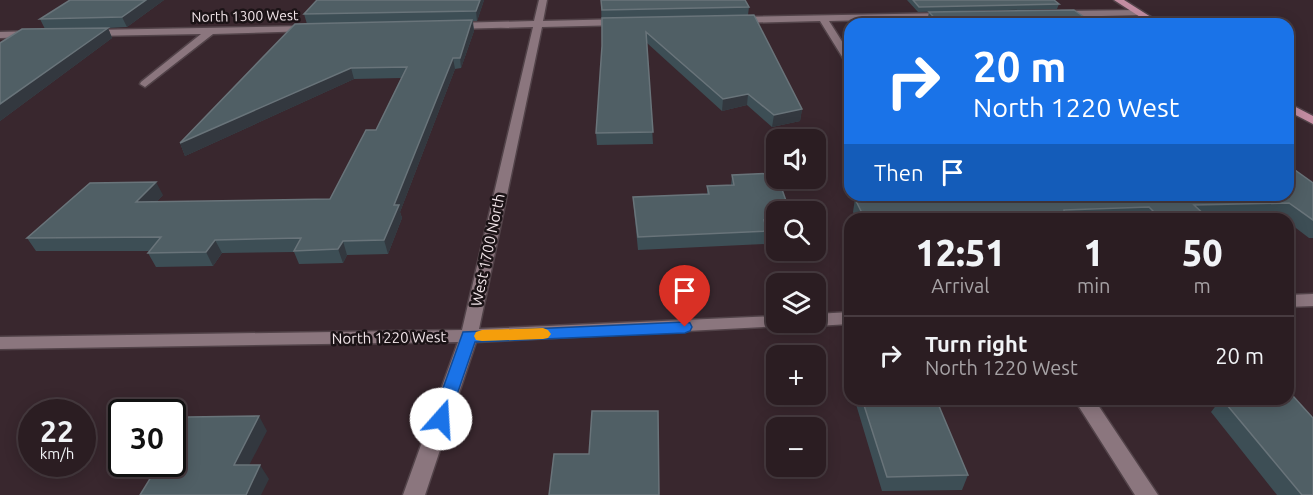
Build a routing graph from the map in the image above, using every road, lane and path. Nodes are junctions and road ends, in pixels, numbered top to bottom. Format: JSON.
{"nodes":[{"id":1,"x":543,"y":0,"type":"edge"},
{"id":2,"x":1118,"y":0,"type":"edge"},
{"id":3,"x":1139,"y":13,"type":"junction"},
{"id":4,"x":1055,"y":14,"type":"edge"},
{"id":5,"x":963,"y":16,"type":"edge"},
{"id":6,"x":870,"y":18,"type":"edge"},
{"id":7,"x":1147,"y":18,"type":"edge"},
{"id":8,"x":824,"y":19,"type":"junction"},
{"id":9,"x":844,"y":19,"type":"edge"},
{"id":10,"x":731,"y":20,"type":"edge"},
{"id":11,"x":638,"y":22,"type":"edge"},
{"id":12,"x":538,"y":24,"type":"junction"},
{"id":13,"x":448,"y":26,"type":"edge"},
{"id":14,"x":317,"y":28,"type":"edge"},
{"id":15,"x":210,"y":31,"type":"junction"},
{"id":16,"x":82,"y":33,"type":"edge"},
{"id":17,"x":0,"y":34,"type":"edge"},
{"id":18,"x":47,"y":34,"type":"edge"},
{"id":19,"x":844,"y":51,"type":"edge"},
{"id":20,"x":145,"y":84,"type":"dead end"},
{"id":21,"x":1294,"y":110,"type":"edge"},
{"id":22,"x":1313,"y":121,"type":"edge"},
{"id":23,"x":1313,"y":300,"type":"edge"},
{"id":24,"x":1294,"y":301,"type":"edge"},
{"id":25,"x":844,"y":318,"type":"edge"},
{"id":26,"x":826,"y":319,"type":"edge"},
{"id":27,"x":766,"y":322,"type":"edge"},
{"id":28,"x":469,"y":336,"type":"junction"},
{"id":29,"x":0,"y":343,"type":"edge"},
{"id":30,"x":1088,"y":405,"type":"edge"},
{"id":31,"x":414,"y":495,"type":"edge"},
{"id":32,"x":1147,"y":495,"type":"edge"}],
"edges":[{"from":1,"to":12,"type":"street","name":"West 1700 North"},
{"from":2,"to":3,"type":"main road"},
{"from":3,"to":4,"type":"street"},
{"from":3,"to":7,"type":"main road"},
{"from":5,"to":6,"type":"street"},
{"from":8,"to":9,"type":"street"},
{"from":8,"to":10,"type":"street"},
{"from":8,"to":19,"type":"street"},
{"from":11,"to":12,"type":"street"},
{"from":12,"to":13,"type":"street"},
{"from":12,"to":28,"type":"street","name":"West 1700 North"},
{"from":14,"to":15,"type":"street","name":"North 1300 West"},
{"from":15,"to":16,"type":"street","name":"North 1300 West"},
{"from":15,"to":20,"type":"street"},
{"from":17,"to":18,"type":"street"},
{"from":21,"to":22,"type":"main road"},
{"from":23,"to":24,"type":"street"},
{"from":25,"to":26,"type":"street"},
{"from":27,"to":28,"type":"street","name":"North 1220 West"},
{"from":28,"to":29,"type":"street","name":"North 1220 West"},
{"from":28,"to":31,"type":"street","name":"West 1700 North"},
{"from":30,"to":32,"type":"street"}]}
